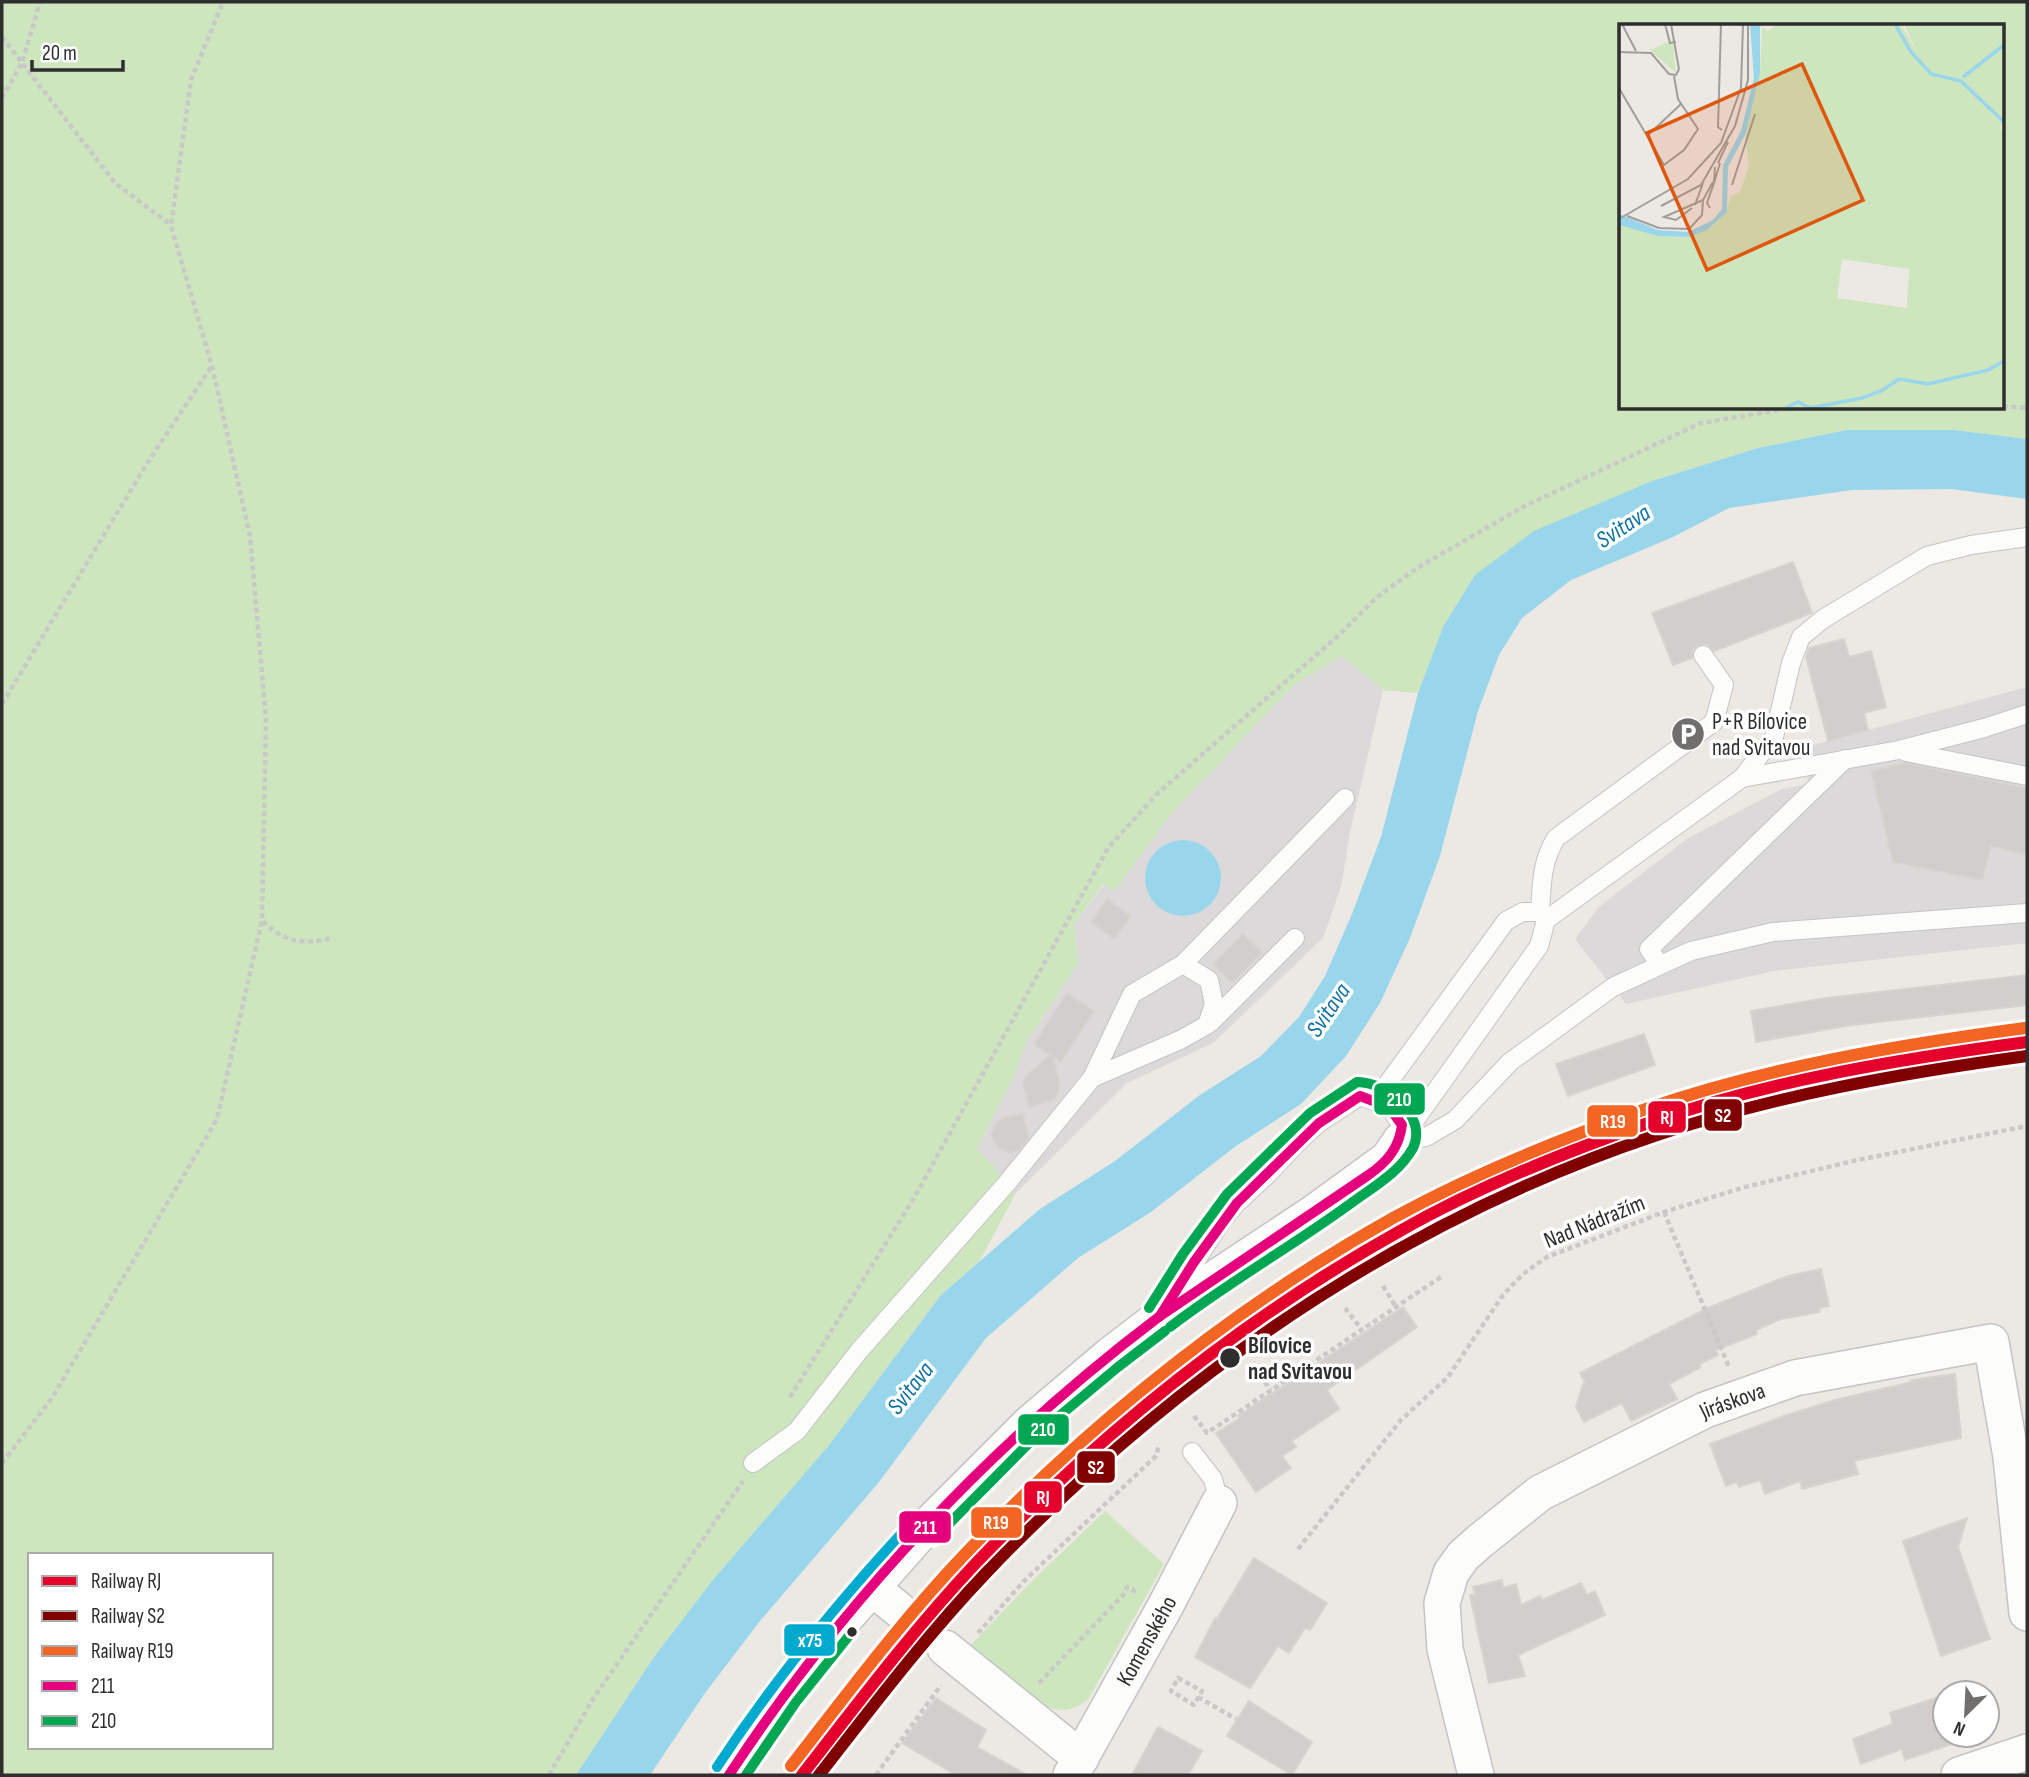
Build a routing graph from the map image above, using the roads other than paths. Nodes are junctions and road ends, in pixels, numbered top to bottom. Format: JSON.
{"nodes":[{"id":1,"x":2027,"y":537,"type":"edge"},
{"id":2,"x":1703,"y":655,"type":"dead end"},
{"id":3,"x":2027,"y":714,"type":"edge"},
{"id":4,"x":1899,"y":750,"type":"junction"},
{"id":5,"x":1845,"y":759,"type":"junction"},
{"id":6,"x":2027,"y":776,"type":"edge"},
{"id":7,"x":1742,"y":778,"type":"junction"},
{"id":8,"x":1345,"y":798,"type":"dead end"},
{"id":9,"x":2027,"y":913,"type":"edge"},
{"id":10,"x":1543,"y":916,"type":"junction"},
{"id":11,"x":1295,"y":938,"type":"dead end"},
{"id":12,"x":1183,"y":964,"type":"junction"},
{"id":13,"x":1660,"y":965,"type":"junction"},
{"id":14,"x":1207,"y":1025,"type":"junction"},
{"id":15,"x":1092,"y":1078,"type":"junction"},
{"id":16,"x":1375,"y":1101,"type":"junction"},
{"id":17,"x":1401,"y":1140,"type":"junction"},
{"id":18,"x":1159,"y":1318,"type":"junction"},
{"id":19,"x":1192,"y":1452,"type":"dead end"},
{"id":20,"x":753,"y":1463,"type":"road end"},
{"id":21,"x":1219,"y":1503,"type":"joint"},
{"id":22,"x":872,"y":1588,"type":"junction"},
{"id":23,"x":2027,"y":1613,"type":"edge"},
{"id":24,"x":904,"y":1614,"type":"tunnel mouth"},
{"id":25,"x":953,"y":1654,"type":"tunnel mouth"},
{"id":26,"x":2027,"y":1752,"type":"edge"},
{"id":27,"x":1076,"y":1767,"type":"edge"},
{"id":28,"x":729,"y":1775,"type":"edge"},
{"id":29,"x":1476,"y":1775,"type":"edge"},
{"id":30,"x":1959,"y":1775,"type":"edge"}],
"edges":[{"from":1,"to":7,"type":"lane"},
{"from":2,"to":10,"type":"lane"},
{"from":3,"to":4,"type":"lane"},
{"from":4,"to":5,"type":"lane"},
{"from":4,"to":6,"type":"lane"},
{"from":5,"to":7,"type":"lane"},
{"from":5,"to":13,"type":"lane"},
{"from":7,"to":10,"type":"lane"},
{"from":8,"to":12,"type":"lane"},
{"from":9,"to":13,"type":"lane"},
{"from":10,"to":16,"type":"lane"},
{"from":10,"to":17,"type":"lane"},
{"from":11,"to":14,"type":"lane"},
{"from":12,"to":14,"type":"lane"},
{"from":12,"to":15,"type":"lane"},
{"from":13,"to":17,"type":"lane"},
{"from":14,"to":15,"type":"lane"},
{"from":15,"to":20,"type":"lane"},
{"from":16,"to":17,"type":"lane"},
{"from":16,"to":18,"type":"lane"},
{"from":17,"to":18,"type":"street"},
{"from":18,"to":22,"type":"street"},
{"from":19,"to":21,"type":"lane"},
{"from":21,"to":27,"type":"street","name":"Komenského"},
{"from":22,"to":24,"type":"street"},
{"from":22,"to":28,"type":"street"},
{"from":23,"to":29,"type":"street","name":"Jiráskova"},
{"from":25,"to":27,"type":"street"},
{"from":26,"to":30,"type":"street"}]}
